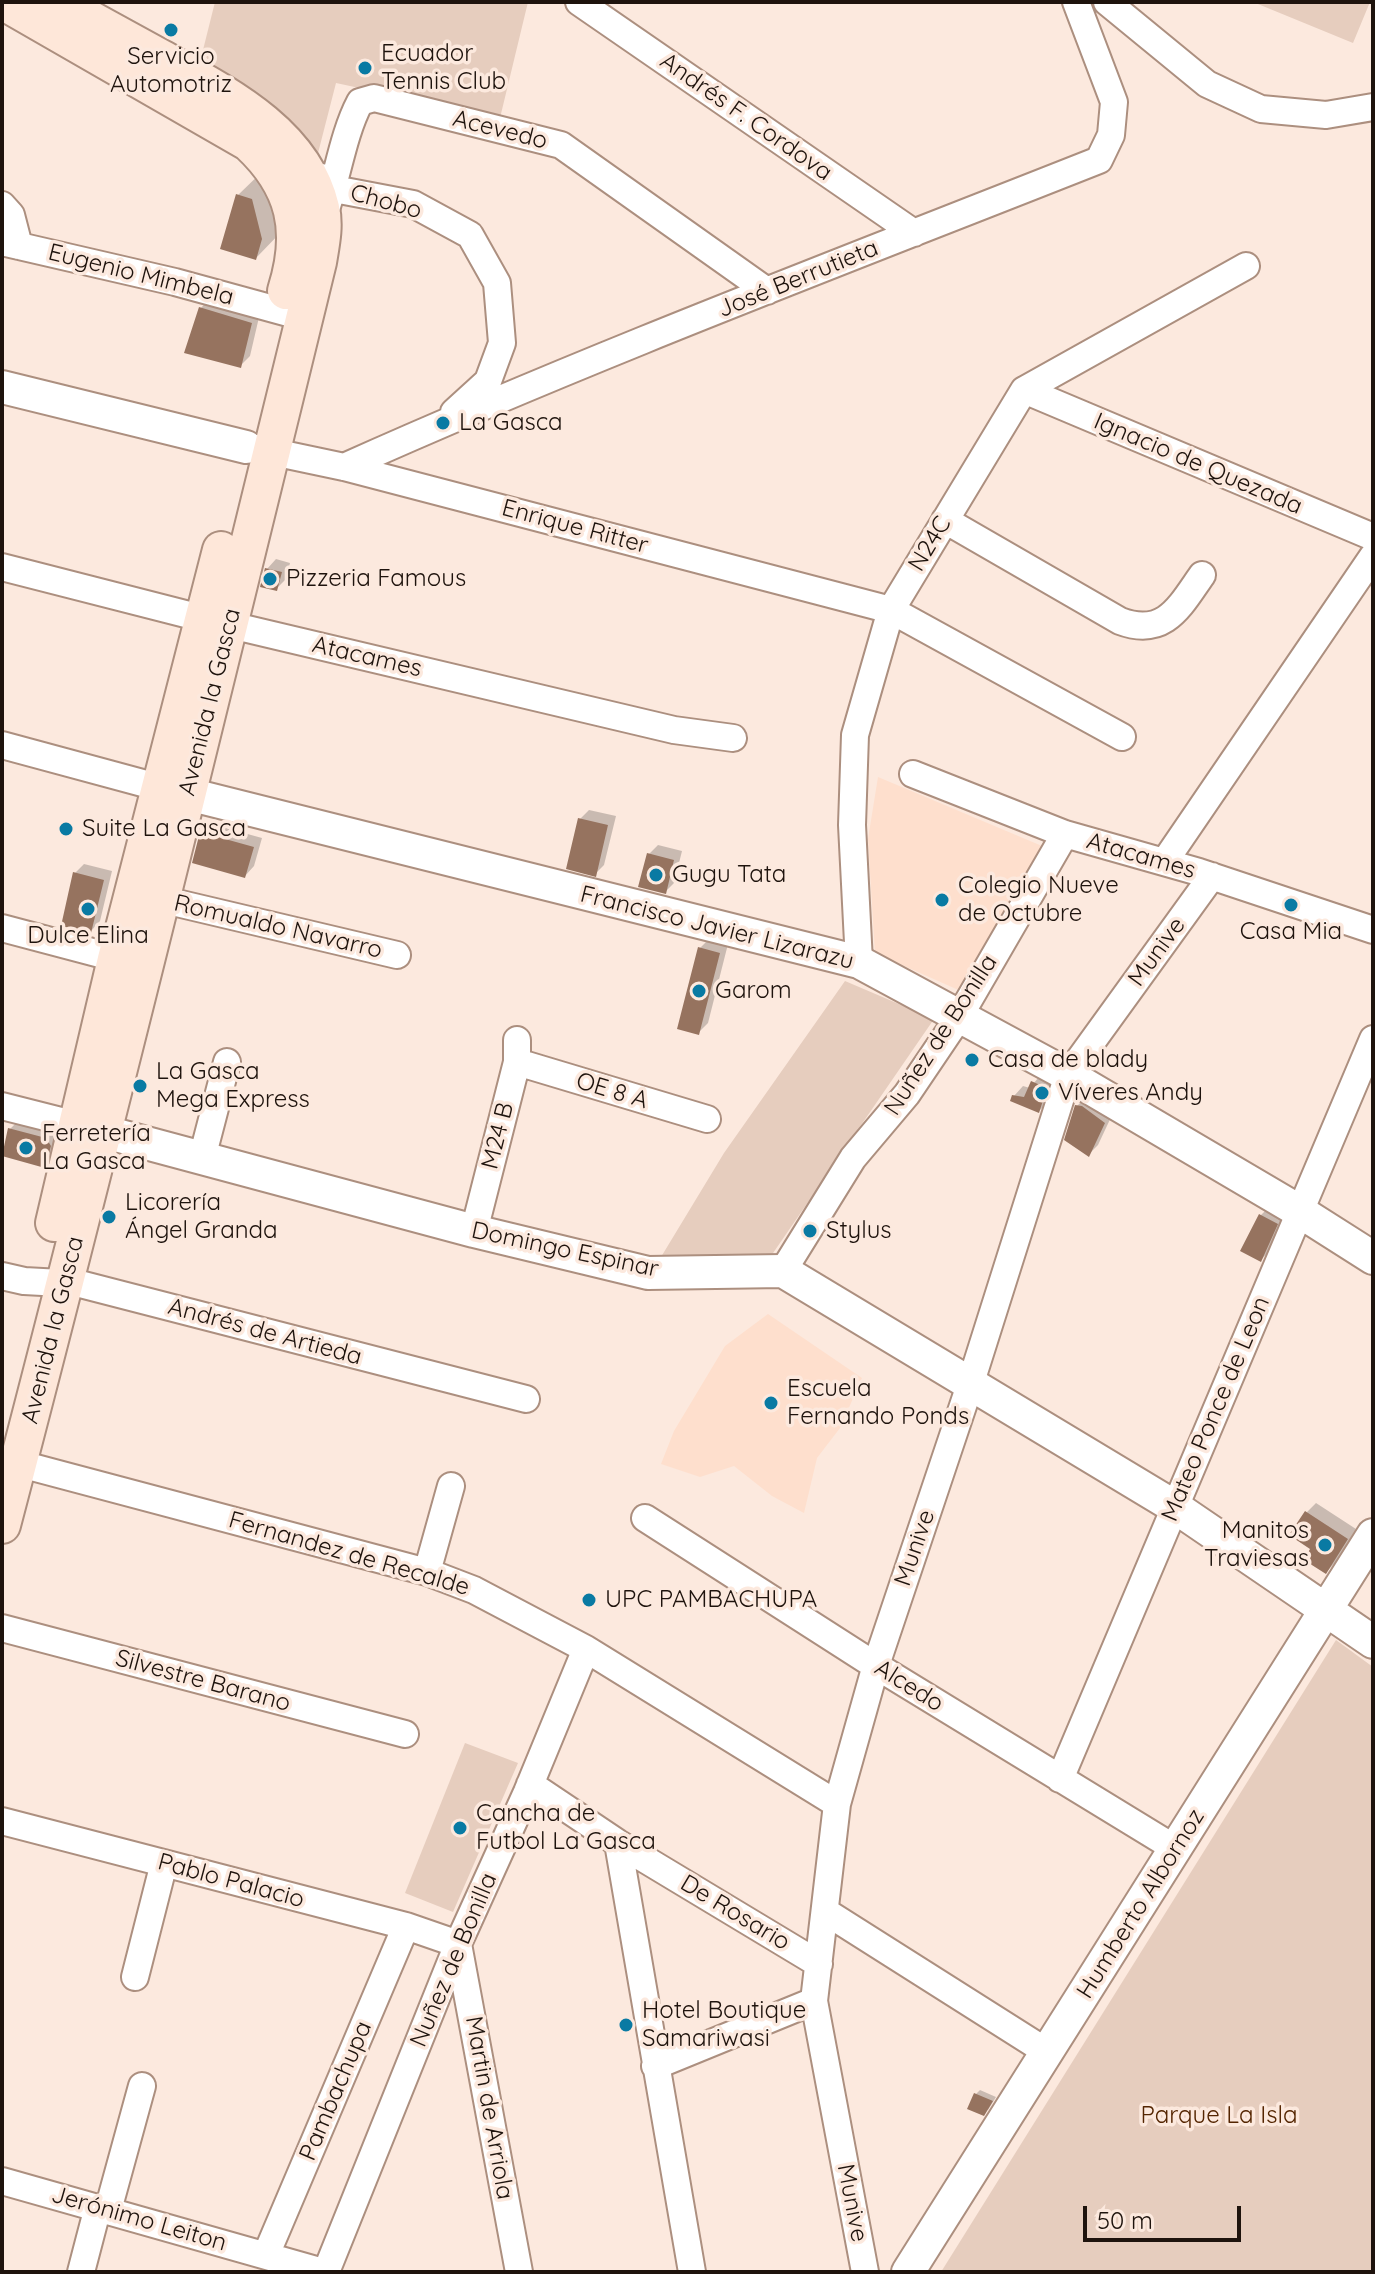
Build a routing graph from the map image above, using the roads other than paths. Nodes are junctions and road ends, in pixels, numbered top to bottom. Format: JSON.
{"nodes":[{"id":1,"x":4,"y":2,"type":"edge"},
{"id":2,"x":59,"y":2,"type":"edge"},
{"id":3,"x":579,"y":2,"type":"edge"},
{"id":4,"x":1076,"y":2,"type":"edge"},
{"id":5,"x":1107,"y":2,"type":"edge"},
{"id":6,"x":1373,"y":107,"type":"edge"},
{"id":7,"x":328,"y":204,"type":"junction"},
{"id":8,"x":2,"y":205,"type":"edge"},
{"id":9,"x":914,"y":233,"type":"junction"},
{"id":10,"x":10,"y":244,"type":"edge"},
{"id":11,"x":1246,"y":266,"type":"dead end"},
{"id":12,"x":767,"y":291,"type":"junction"},
{"id":13,"x":292,"y":313,"type":"junction"},
{"id":14,"x":2,"y":387,"type":"edge"},
{"id":15,"x":1024,"y":390,"type":"junction"},
{"id":16,"x":443,"y":423,"type":"junction"},
{"id":17,"x":258,"y":449,"type":"junction"},
{"id":18,"x":344,"y":467,"type":"junction"},
{"id":19,"x":945,"y":520,"type":"junction"},
{"id":20,"x":1373,"y":537,"type":"edge"},
{"id":21,"x":1373,"y":556,"type":"edge"},
{"id":22,"x":2,"y":567,"type":"edge"},
{"id":23,"x":1202,"y":575,"type":"dead end"},
{"id":24,"x":891,"y":610,"type":"junction"},
{"id":25,"x":218,"y":621,"type":"junction"},
{"id":26,"x":1122,"y":737,"type":"dead end"},
{"id":27,"x":733,"y":738,"type":"dead end"},
{"id":28,"x":2,"y":745,"type":"edge"},
{"id":29,"x":913,"y":774,"type":"dead end"},
{"id":30,"x":174,"y":791,"type":"junction"},
{"id":31,"x":1065,"y":834,"type":"junction"},
{"id":32,"x":1165,"y":861,"type":"junction"},
{"id":33,"x":1212,"y":876,"type":"junction"},
{"id":34,"x":160,"y":899,"type":"junction"},
{"id":35,"x":2,"y":928,"type":"edge"},
{"id":36,"x":1373,"y":930,"type":"edge"},
{"id":37,"x":397,"y":955,"type":"dead end"},
{"id":38,"x":130,"y":962,"type":"junction"},
{"id":39,"x":859,"y":962,"type":"junction"},
{"id":40,"x":959,"y":1017,"type":"junction"},
{"id":41,"x":1373,"y":1039,"type":"edge"},
{"id":42,"x":517,"y":1051,"type":"joint"},
{"id":43,"x":227,"y":1062,"type":"dead end"},
{"id":44,"x":1068,"y":1075,"type":"junction"},
{"id":45,"x":2,"y":1106,"type":"edge"},
{"id":46,"x":707,"y":1119,"type":"dead end"},
{"id":47,"x":89,"y":1128,"type":"junction"},
{"id":48,"x":202,"y":1158,"type":"junction"},
{"id":49,"x":1299,"y":1211,"type":"junction"},
{"id":50,"x":474,"y":1231,"type":"junction"},
{"id":51,"x":1373,"y":1258,"type":"edge"},
{"id":52,"x":783,"y":1271,"type":"junction"},
{"id":53,"x":2,"y":1276,"type":"edge"},
{"id":54,"x":53,"y":1283,"type":"junction"},
{"id":55,"x":971,"y":1382,"type":"junction"},
{"id":56,"x":526,"y":1399,"type":"dead end"},
{"id":57,"x":8,"y":1452,"type":"edge"},
{"id":58,"x":451,"y":1486,"type":"dead end"},
{"id":59,"x":1175,"y":1507,"type":"junction"},
{"id":60,"x":645,"y":1518,"type":"dead end"},
{"id":61,"x":2,"y":1525,"type":"edge"},
{"id":62,"x":1373,"y":1535,"type":"edge"},
{"id":63,"x":427,"y":1572,"type":"junction"},
{"id":64,"x":1325,"y":1609,"type":"junction"},
{"id":65,"x":2,"y":1628,"type":"edge"},
{"id":66,"x":1373,"y":1642,"type":"edge"},
{"id":67,"x":586,"y":1649,"type":"junction"},
{"id":68,"x":876,"y":1665,"type":"junction"},
{"id":69,"x":405,"y":1734,"type":"dead end"},
{"id":70,"x":1060,"y":1779,"type":"junction"},
{"id":71,"x":530,"y":1784,"type":"junction"},
{"id":72,"x":837,"y":1804,"type":"junction"},
{"id":73,"x":2,"y":1821,"type":"edge"},
{"id":74,"x":618,"y":1843,"type":"junction"},
{"id":75,"x":1176,"y":1849,"type":"junction"},
{"id":76,"x":164,"y":1863,"type":"junction"},
{"id":77,"x":826,"y":1912,"type":"junction"},
{"id":78,"x":406,"y":1926,"type":"junction"},
{"id":79,"x":458,"y":1944,"type":"junction"},
{"id":80,"x":819,"y":1964,"type":"junction"},
{"id":81,"x":135,"y":1977,"type":"dead end"},
{"id":82,"x":814,"y":2001,"type":"junction"},
{"id":83,"x":1047,"y":2052,"type":"junction"},
{"id":84,"x":655,"y":2066,"type":"junction"},
{"id":85,"x":142,"y":2086,"type":"dead end"},
{"id":86,"x":2,"y":2181,"type":"edge"},
{"id":87,"x":103,"y":2208,"type":"junction"},
{"id":88,"x":266,"y":2255,"type":"junction"},
{"id":89,"x":81,"y":2272,"type":"edge"},
{"id":90,"x":324,"y":2272,"type":"edge"},
{"id":91,"x":519,"y":2272,"type":"edge"},
{"id":92,"x":692,"y":2272,"type":"edge"},
{"id":93,"x":865,"y":2272,"type":"edge"},
{"id":94,"x":908,"y":2272,"type":"edge"}],
"edges":[{"from":1,"to":13,"type":"main road","name":"Avenida la Gasca"},
{"from":2,"to":7,"type":"main road","name":"Avenida la Gasca"},
{"from":3,"to":9,"type":"street","name":"Andrés F. Cordova"},
{"from":4,"to":9,"type":"street","name":"José Berrutieta"},
{"from":5,"to":6,"type":"street"},
{"from":7,"to":12,"type":"street","name":"Acevedo"},
{"from":7,"to":13,"type":"main road","name":"Avenida la Gasca"},
{"from":7,"to":16,"type":"street","name":"Chobo"},
{"from":8,"to":10,"type":"street"},
{"from":9,"to":12,"type":"street","name":"José Berrutieta"},
{"from":10,"to":13,"type":"street","name":"Eugenio Mimbela"},
{"from":11,"to":15,"type":"street","name":"N24C"},
{"from":12,"to":16,"type":"street","name":"José Berrutieta"},
{"from":13,"to":17,"type":"main road","name":"Avenida la Gasca"},
{"from":14,"to":17,"type":"street","name":"Enrique Ritter"},
{"from":15,"to":19,"type":"street","name":"N24C"},
{"from":15,"to":20,"type":"street","name":"Ignacio de Quezada"},
{"from":16,"to":18,"type":"street","name":"José Berrutieta"},
{"from":17,"to":18,"type":"street","name":"Enrique Ritter"},
{"from":17,"to":25,"type":"main road","name":"Avenida la Gasca"},
{"from":18,"to":24,"type":"street","name":"Enrique Ritter"},
{"from":19,"to":23,"type":"street"},
{"from":19,"to":24,"type":"street","name":"N24C"},
{"from":21,"to":32,"type":"street"},
{"from":22,"to":25,"type":"street","name":"Atacames"},
{"from":24,"to":26,"type":"street","name":"Enrique Ritter"},
{"from":24,"to":39,"type":"street","name":"N24C"},
{"from":25,"to":27,"type":"street","name":"Atacames"},
{"from":25,"to":30,"type":"main road","name":"Avenida la Gasca"},
{"from":28,"to":30,"type":"street","name":"Francisco Javier Lizarazu"},
{"from":29,"to":31,"type":"street","name":"Atacames"},
{"from":30,"to":34,"type":"main road","name":"Avenida la Gasca"},
{"from":30,"to":38,"type":"main road","name":"Avenida la Gasca"},
{"from":30,"to":39,"type":"street","name":"Francisco Javier Lizarazu"},
{"from":31,"to":32,"type":"street","name":"Atacames"},
{"from":31,"to":40,"type":"street","name":"Nuñez de Bonilla"},
{"from":32,"to":33,"type":"street","name":"Atacames"},
{"from":33,"to":36,"type":"street","name":"Atacames"},
{"from":33,"to":44,"type":"street","name":"Munive"},
{"from":34,"to":37,"type":"street","name":"Romualdo Navarro"},
{"from":34,"to":38,"type":"main road","name":"Avenida la Gasca"},
{"from":35,"to":38,"type":"street"},
{"from":38,"to":47,"type":"main road","name":"Avenida la Gasca"},
{"from":39,"to":40,"type":"street","name":"Francisco Javier Lizarazu"},
{"from":40,"to":44,"type":"street","name":"Francisco Javier Lizarazu"},
{"from":40,"to":52,"type":"street","name":"Nuñez de Bonilla"},
{"from":41,"to":49,"type":"street","name":"Mateo Ponce de Leon"},
{"from":42,"to":46,"type":"street","name":"OE 8 A"},
{"from":42,"to":50,"type":"street","name":"M24 B"},
{"from":43,"to":48,"type":"street"},
{"from":44,"to":49,"type":"street","name":"Francisco Javier Lizarazu"},
{"from":44,"to":55,"type":"street","name":"Munive"},
{"from":45,"to":47,"type":"street","name":"Domingo Espinar"},
{"from":47,"to":48,"type":"street","name":"Domingo Espinar"},
{"from":47,"to":54,"type":"main road","name":"Avenida la Gasca"},
{"from":48,"to":50,"type":"street","name":"Domingo Espinar"},
{"from":49,"to":51,"type":"street","name":"Francisco Javier Lizarazu"},
{"from":49,"to":59,"type":"street","name":"Mateo Ponce de Leon"},
{"from":50,"to":52,"type":"street","name":"Domingo Espinar"},
{"from":52,"to":55,"type":"street"},
{"from":53,"to":54,"type":"street","name":"Andrés de Artieda"},
{"from":54,"to":56,"type":"street","name":"Andrés de Artieda"},
{"from":54,"to":57,"type":"main road","name":"Avenida la Gasca"},
{"from":55,"to":59,"type":"street"},
{"from":55,"to":68,"type":"street","name":"Munive"},
{"from":57,"to":61,"type":"main road","name":"Avenida la Gasca"},
{"from":57,"to":63,"type":"street","name":"Fernandez de Recalde"},
{"from":58,"to":63,"type":"street"},
{"from":59,"to":64,"type":"street"},
{"from":59,"to":70,"type":"street","name":"Mateo Ponce de Leon"},
{"from":60,"to":68,"type":"street","name":"Alcedo"},
{"from":62,"to":64,"type":"street","name":"Humberto Albornoz"},
{"from":63,"to":67,"type":"street","name":"Fernandez de Recalde"},
{"from":64,"to":66,"type":"street"},
{"from":64,"to":75,"type":"street","name":"Humberto Albornoz"},
{"from":65,"to":69,"type":"street","name":"Silvestre Barano"},
{"from":67,"to":71,"type":"street","name":"Nuñez de Bonilla"},
{"from":67,"to":72,"type":"street","name":"Fernandez de Recalde"},
{"from":68,"to":70,"type":"street","name":"Alcedo"},
{"from":68,"to":72,"type":"street","name":"Munive"},
{"from":70,"to":75,"type":"street","name":"Alcedo"},
{"from":71,"to":74,"type":"street","name":"De Rosario"},
{"from":71,"to":79,"type":"street","name":"Nuñez de Bonilla"},
{"from":72,"to":77,"type":"street","name":"Munive"},
{"from":73,"to":76,"type":"street","name":"Pablo Palacio"},
{"from":74,"to":80,"type":"street","name":"De Rosario"},
{"from":74,"to":84,"type":"street"},
{"from":75,"to":83,"type":"street","name":"Humberto Albornoz"},
{"from":76,"to":78,"type":"street","name":"Pablo Palacio"},
{"from":76,"to":81,"type":"street"},
{"from":77,"to":80,"type":"street","name":"Munive"},
{"from":77,"to":83,"type":"street"},
{"from":78,"to":79,"type":"street","name":"Pablo Palacio"},
{"from":78,"to":88,"type":"street","name":"Pambachupa"},
{"from":79,"to":90,"type":"street","name":"Nuñez de Bonilla"},
{"from":79,"to":91,"type":"street","name":"Martin de Arriola"},
{"from":80,"to":82,"type":"street","name":"Munive"},
{"from":82,"to":84,"type":"street"},
{"from":82,"to":93,"type":"street","name":"Munive"},
{"from":83,"to":94,"type":"street","name":"Humberto Albornoz"},
{"from":84,"to":92,"type":"street"},
{"from":85,"to":87,"type":"street"},
{"from":86,"to":87,"type":"street","name":"Jerónimo Leiton"},
{"from":87,"to":88,"type":"street","name":"Jerónimo Leiton"},
{"from":87,"to":89,"type":"street"},
{"from":88,"to":90,"type":"street","name":"Jerónimo Leiton"}]}
